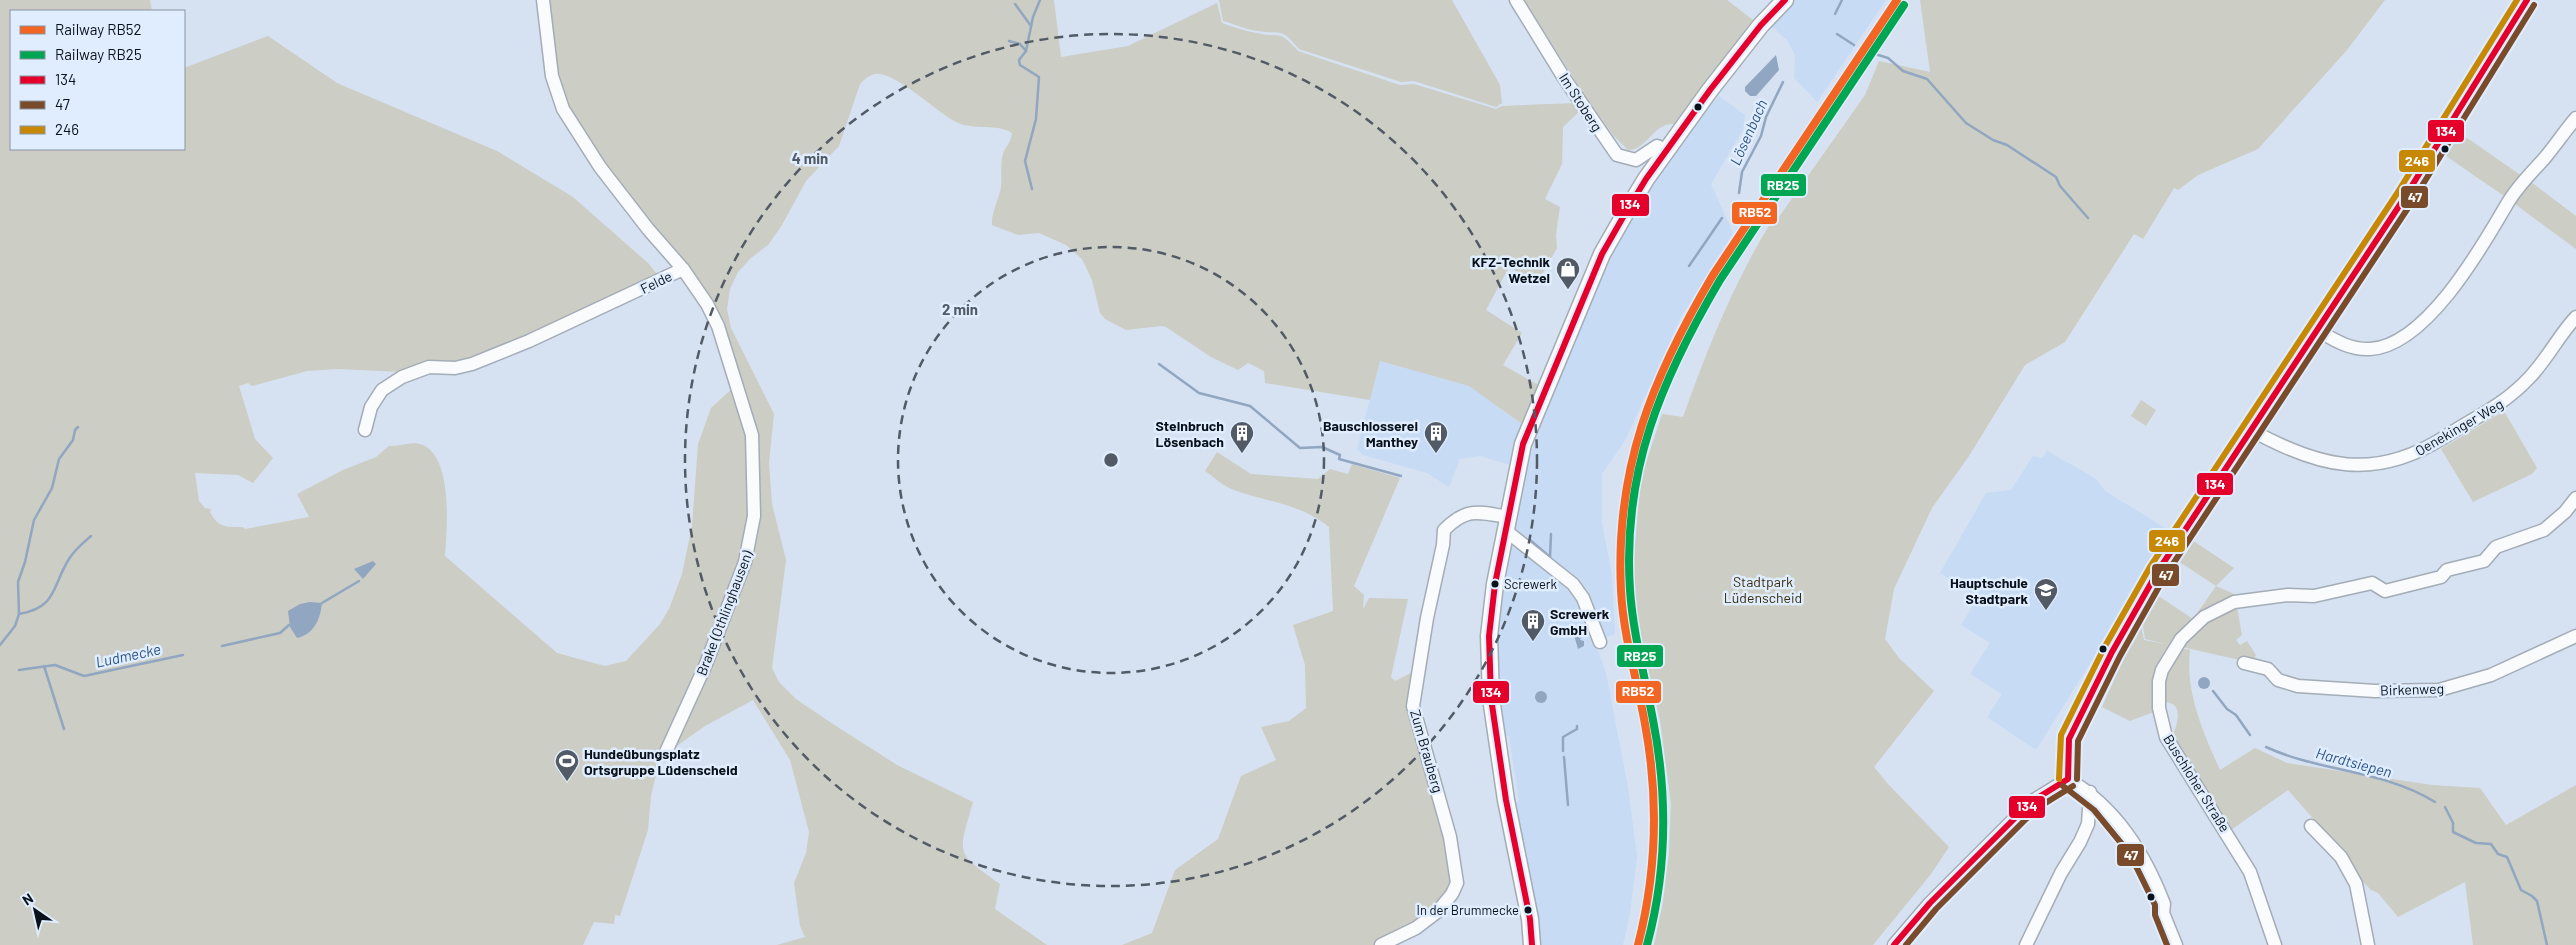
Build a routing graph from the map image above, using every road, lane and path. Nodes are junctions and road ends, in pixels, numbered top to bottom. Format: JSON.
{"nodes":[{"id":1,"x":543,"y":0,"type":"edge"},
{"id":2,"x":1516,"y":0,"type":"edge"},
{"id":3,"x":1785,"y":0,"type":"edge"},
{"id":4,"x":2527,"y":0,"type":"edge"},
{"id":5,"x":2576,"y":118,"type":"edge"},
{"id":6,"x":1667,"y":150,"type":"junction"},
{"id":7,"x":683,"y":269,"type":"junction"},
{"id":8,"x":2576,"y":317,"type":"edge"},
{"id":9,"x":2318,"y":330,"type":"junction"},
{"id":10,"x":365,"y":430,"type":"dead end"},
{"id":11,"x":2251,"y":430,"type":"junction"},
{"id":12,"x":2576,"y":498,"type":"edge"},
{"id":13,"x":1506,"y":523,"type":"junction"},
{"id":14,"x":2576,"y":636,"type":"edge"},
{"id":15,"x":1600,"y":642,"type":"dead end"},
{"id":16,"x":2244,"y":663,"type":"dead end"},
{"id":17,"x":665,"y":754,"type":"dead end"},
{"id":18,"x":2068,"y":779,"type":"junction"},
{"id":19,"x":2090,"y":792,"type":"junction"},
{"id":20,"x":2311,"y":826,"type":"dead end"},
{"id":21,"x":2171,"y":944,"type":"edge"},
{"id":22,"x":1381,"y":945,"type":"edge"},
{"id":23,"x":1532,"y":945,"type":"edge"},
{"id":24,"x":1894,"y":945,"type":"edge"},
{"id":25,"x":2026,"y":945,"type":"edge"},
{"id":26,"x":2275,"y":945,"type":"edge"},
{"id":27,"x":2368,"y":945,"type":"edge"}],
"edges":[{"from":1,"to":7,"type":"street","name":"Felde"},
{"from":2,"to":6,"type":"street","name":"Im Stoberg"},
{"from":3,"to":6,"type":"main road"},
{"from":4,"to":9,"type":"street"},
{"from":5,"to":9,"type":"street"},
{"from":6,"to":13,"type":"main road"},
{"from":7,"to":10,"type":"street","name":"Felde"},
{"from":7,"to":17,"type":"street","name":"Brake (Othlinghausen)"},
{"from":8,"to":11,"type":"street","name":"Oenekinger Weg"},
{"from":9,"to":11,"type":"street"},
{"from":11,"to":18,"type":"street"},
{"from":12,"to":26,"type":"street","name":"Buschloher Straße"},
{"from":13,"to":15,"type":"street"},
{"from":13,"to":22,"type":"street","name":"Zum Brauberg"},
{"from":13,"to":23,"type":"main road"},
{"from":14,"to":16,"type":"street","name":"Birkenweg"},
{"from":18,"to":19,"type":"street"},
{"from":18,"to":24,"type":"street"},
{"from":19,"to":21,"type":"street"},
{"from":19,"to":25,"type":"street"},
{"from":20,"to":27,"type":"street"}]}
